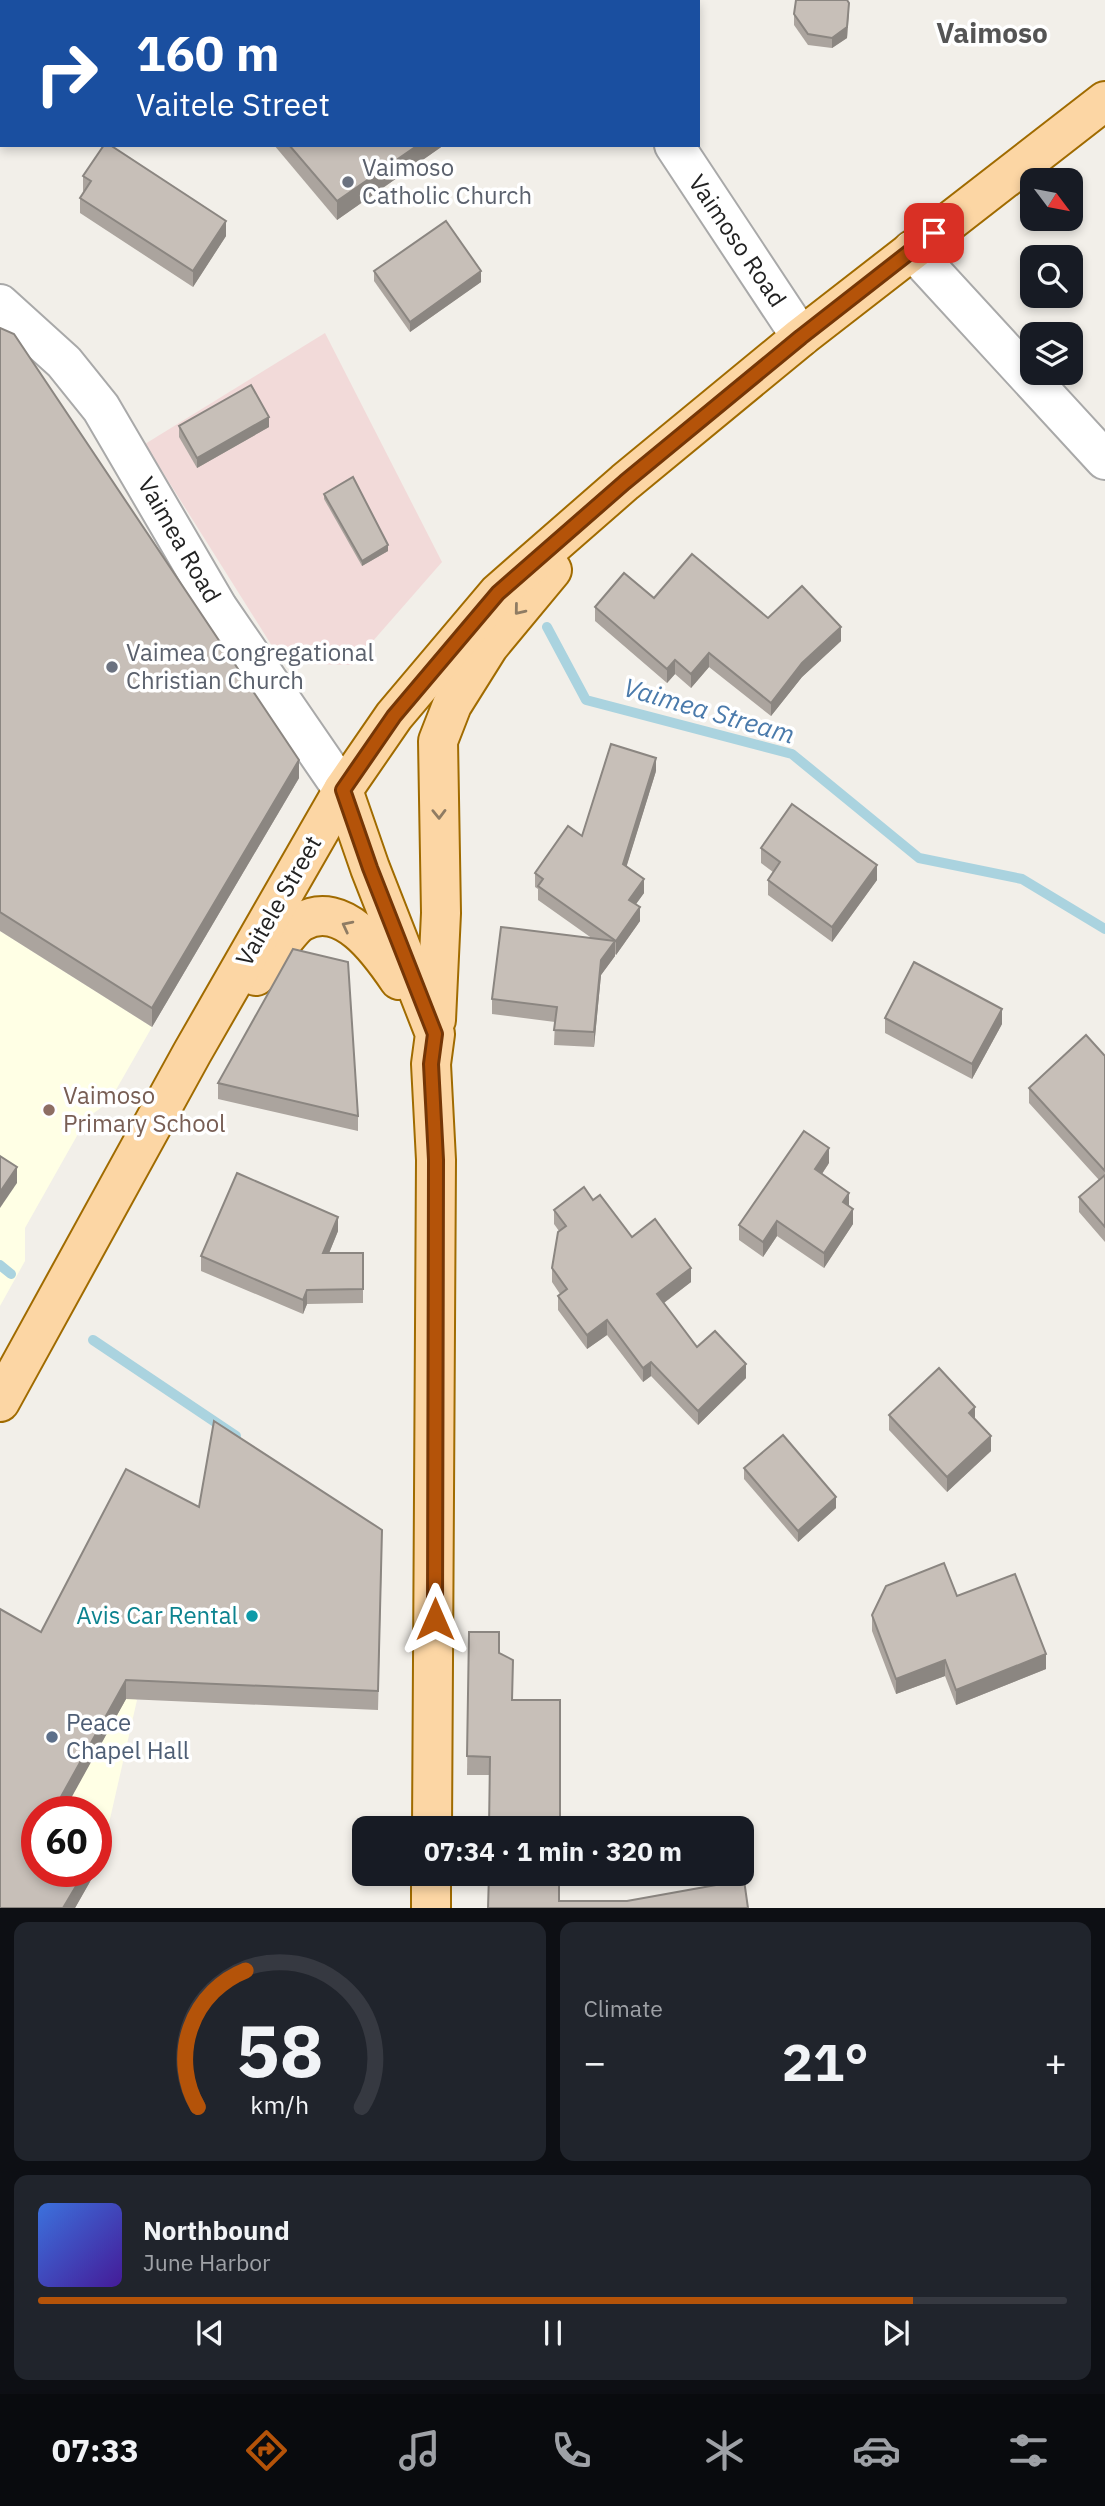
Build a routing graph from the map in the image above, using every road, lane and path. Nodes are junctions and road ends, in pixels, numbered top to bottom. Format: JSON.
{"nodes":[{"id":1,"x":1105,"y":101,"type":"edge"},
{"id":2,"x":675,"y":147,"type":"edge"},
{"id":3,"x":912,"y":250,"type":"junction"},
{"id":4,"x":0,"y":304,"type":"edge"},
{"id":5,"x":801,"y":337,"type":"junction"},
{"id":6,"x":1105,"y":460,"type":"edge"},
{"id":7,"x":625,"y":482,"type":"junction"},
{"id":8,"x":343,"y":790,"type":"junction"},
{"id":9,"x":435,"y":1034,"type":"junction"},
{"id":10,"x":192,"y":1053,"type":"junction"},
{"id":11,"x":0,"y":1402,"type":"edge"},
{"id":12,"x":432,"y":1816,"type":"edge"},
{"id":13,"x":431,"y":1886,"type":"edge"},
{"id":14,"x":431,"y":1908,"type":"edge"}],
"edges":[{"from":1,"to":3,"type":"main road","name":"Vaitele Street"},
{"from":2,"to":5,"type":"street","name":"Vaimoso Road"},
{"from":3,"to":5,"type":"main road","name":"Vaitele Street"},
{"from":3,"to":6,"type":"street"},
{"from":4,"to":8,"type":"street","name":"Vaimea Road"},
{"from":5,"to":7,"type":"main road","name":"Vaitele Street"},
{"from":7,"to":8,"type":"main road","name":"Vaitele Street"},
{"from":7,"to":9,"type":"main road","one_way":true},
{"from":8,"to":9,"type":"main road"},
{"from":8,"to":10,"type":"main road","name":"Vaitele Street"},
{"from":9,"to":10,"type":"main road","one_way":true},
{"from":9,"to":12,"type":"main road"},
{"from":10,"to":11,"type":"main road","name":"Vaitele Street"},
{"from":13,"to":14,"type":"main road"}]}
